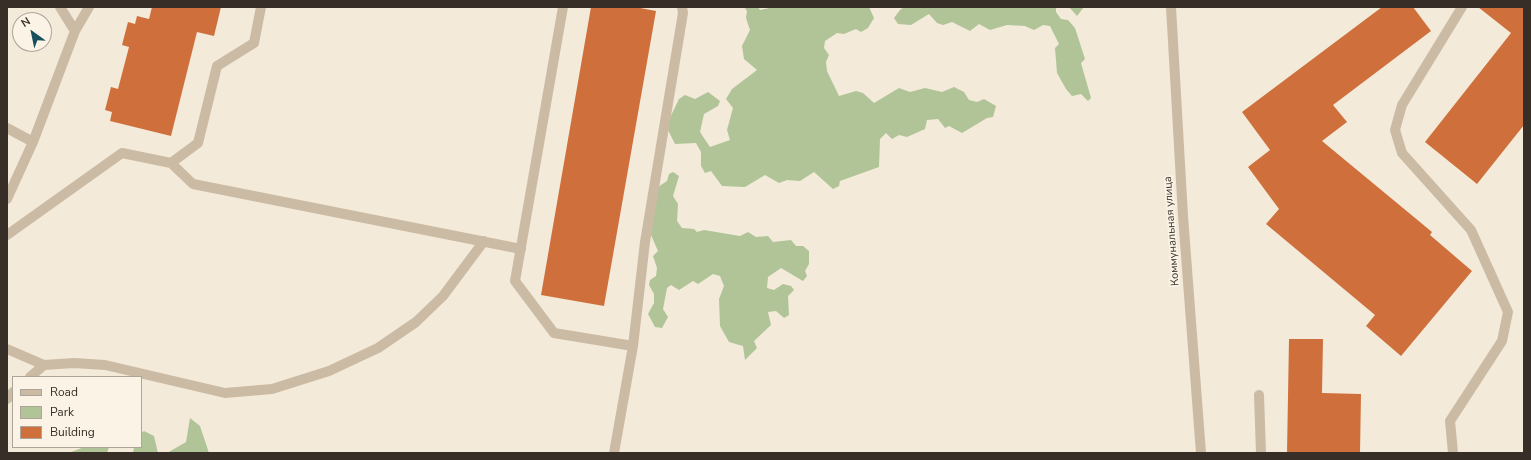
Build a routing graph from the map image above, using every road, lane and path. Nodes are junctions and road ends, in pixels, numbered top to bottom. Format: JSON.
{"nodes":[{"id":1,"x":60,"y":7,"type":"edge"},
{"id":2,"x":89,"y":7,"type":"edge"},
{"id":3,"x":261,"y":7,"type":"edge"},
{"id":4,"x":563,"y":7,"type":"edge"},
{"id":5,"x":682,"y":7,"type":"edge"},
{"id":6,"x":1171,"y":7,"type":"edge"},
{"id":7,"x":1462,"y":7,"type":"edge"},
{"id":8,"x":76,"y":30,"type":"junction"},
{"id":9,"x":7,"y":128,"type":"edge"},
{"id":10,"x":33,"y":142,"type":"junction"},
{"id":11,"x":171,"y":163,"type":"junction"},
{"id":12,"x":7,"y":199,"type":"edge"},
{"id":13,"x":7,"y":235,"type":"edge"},
{"id":14,"x":484,"y":241,"type":"junction"},
{"id":15,"x":521,"y":249,"type":"junction"},
{"id":16,"x":633,"y":346,"type":"junction"},
{"id":17,"x":7,"y":349,"type":"edge"},
{"id":18,"x":44,"y":364,"type":"junction"},
{"id":19,"x":31,"y":376,"type":"edge"},
{"id":20,"x":1259,"y":395,"type":"dead end"},
{"id":21,"x":614,"y":453,"type":"edge"},
{"id":22,"x":1201,"y":453,"type":"edge"},
{"id":23,"x":1261,"y":453,"type":"edge"},
{"id":24,"x":1453,"y":453,"type":"edge"}],
"edges":[{"from":1,"to":8,"type":"street"},
{"from":2,"to":8,"type":"street"},
{"from":3,"to":11,"type":"street"},
{"from":4,"to":15,"type":"street"},
{"from":5,"to":16,"type":"street"},
{"from":6,"to":22,"type":"street","name":"Коммунальная улица"},
{"from":7,"to":24,"type":"street"},
{"from":8,"to":10,"type":"street"},
{"from":9,"to":10,"type":"street"},
{"from":10,"to":12,"type":"street"},
{"from":11,"to":13,"type":"street"},
{"from":11,"to":14,"type":"street"},
{"from":14,"to":15,"type":"street"},
{"from":14,"to":18,"type":"street"},
{"from":15,"to":16,"type":"street"},
{"from":16,"to":21,"type":"street"},
{"from":17,"to":18,"type":"street"},
{"from":18,"to":19,"type":"street"},
{"from":20,"to":23,"type":"street"}]}
